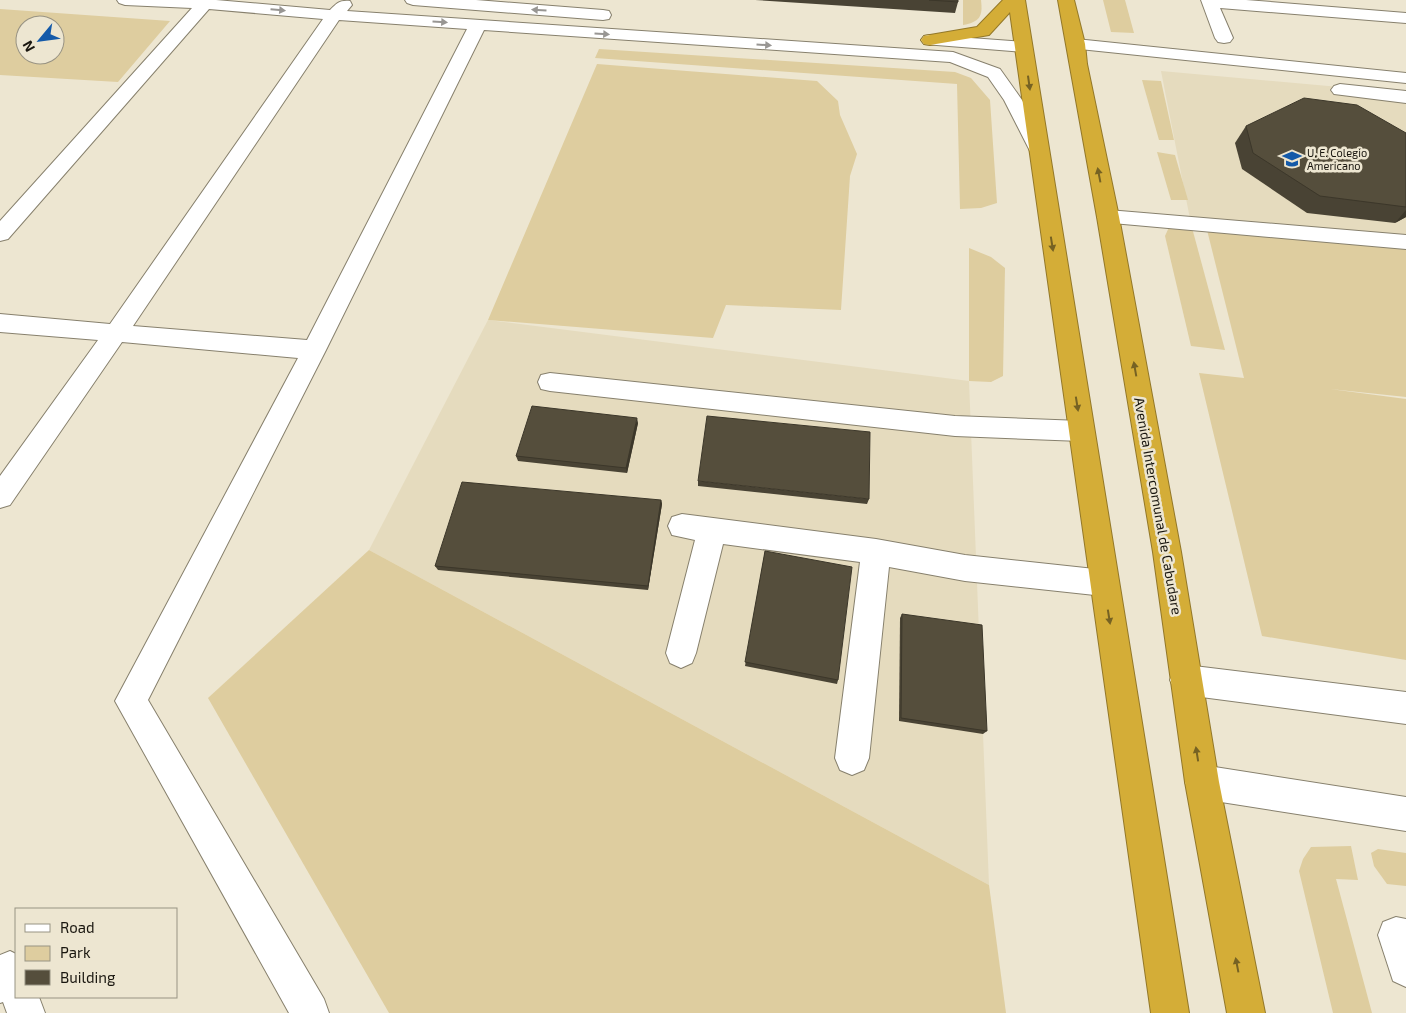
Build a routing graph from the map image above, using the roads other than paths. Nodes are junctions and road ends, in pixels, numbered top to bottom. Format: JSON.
{"nodes":[{"id":1,"x":125,"y":0,"type":"edge"},
{"id":2,"x":413,"y":0,"type":"edge"},
{"id":3,"x":1012,"y":0,"type":"edge"},
{"id":4,"x":1017,"y":0,"type":"edge"},
{"id":5,"x":1066,"y":0,"type":"edge"},
{"id":6,"x":1210,"y":1,"type":"edge"},
{"id":7,"x":206,"y":2,"type":"edge"},
{"id":8,"x":342,"y":8,"type":"edge"},
{"id":9,"x":622,"y":16,"type":"dead end"},
{"id":10,"x":1406,"y":18,"type":"edge"},
{"id":11,"x":478,"y":25,"type":"junction"},
{"id":12,"x":860,"y":34,"type":"dead end"},
{"id":13,"x":1224,"y":38,"type":"dead end"},
{"id":14,"x":930,"y":40,"type":"junction"},
{"id":15,"x":1023,"y":47,"type":"junction"},
{"id":16,"x":1083,"y":58,"type":"junction"},
{"id":17,"x":1406,"y":78,"type":"edge"},
{"id":18,"x":1318,"y":88,"type":"dead end"},
{"id":19,"x":1406,"y":97,"type":"edge"},
{"id":20,"x":1038,"y":149,"type":"junction"},
{"id":21,"x":1108,"y":217,"type":"junction"},
{"id":22,"x":0,"y":234,"type":"edge"},
{"id":23,"x":1406,"y":242,"type":"edge"},
{"id":24,"x":0,"y":323,"type":"edge"},
{"id":25,"x":116,"y":333,"type":"junction"},
{"id":26,"x":314,"y":350,"type":"junction"},
{"id":27,"x":550,"y":382,"type":"dead end"},
{"id":28,"x":1081,"y":431,"type":"junction"},
{"id":29,"x":0,"y":497,"type":"edge"},
{"id":30,"x":682,"y":526,"type":"dead end"},
{"id":31,"x":712,"y":529,"type":"junction"},
{"id":32,"x":876,"y":552,"type":"junction"},
{"id":33,"x":1104,"y":584,"type":"junction"},
{"id":34,"x":682,"y":654,"type":"dead end"},
{"id":35,"x":1186,"y":680,"type":"junction"},
{"id":36,"x":1406,"y":708,"type":"edge"},
{"id":37,"x":852,"y":758,"type":"dead end"},
{"id":38,"x":1202,"y":782,"type":"junction"},
{"id":39,"x":1406,"y":814,"type":"edge"},
{"id":40,"x":1406,"y":937,"type":"edge"},
{"id":41,"x":1406,"y":968,"type":"edge"},
{"id":42,"x":0,"y":984,"type":"edge"},
{"id":43,"x":15,"y":984,"type":"edge"},
{"id":44,"x":20,"y":998,"type":"edge"},
{"id":45,"x":26,"y":1013,"type":"edge"},
{"id":46,"x":310,"y":1013,"type":"edge"},
{"id":47,"x":1170,"y":1013,"type":"edge"},
{"id":48,"x":1246,"y":1013,"type":"edge"}],
"edges":[{"from":1,"to":7,"type":"street"},
{"from":9,"to":2,"type":"street","one_way":true},
{"from":3,"to":14,"type":"highway"},
{"from":4,"to":15,"type":"highway"},
{"from":5,"to":16,"type":"highway","name":"Avenida Intercomunal de Cabudare"},
{"from":6,"to":10,"type":"street"},
{"from":6,"to":13,"type":"street"},
{"from":7,"to":8,"type":"street","one_way":true},
{"from":7,"to":22,"type":"street"},
{"from":8,"to":11,"type":"street","one_way":true},
{"from":8,"to":25,"type":"street"},
{"from":11,"to":20,"type":"street","one_way":true},
{"from":11,"to":26,"type":"street"},
{"from":12,"to":14,"type":"street"},
{"from":14,"to":15,"type":"street"},
{"from":15,"to":20,"type":"highway","one_way":true},
{"from":16,"to":17,"type":"street"},
{"from":21,"to":16,"type":"highway","name":"Avenida Intercomunal de Cabudare","one_way":true},
{"from":18,"to":19,"type":"street"},
{"from":20,"to":28,"type":"highway","one_way":true},
{"from":21,"to":23,"type":"street"},
{"from":35,"to":21,"type":"highway","name":"Avenida Intercomunal de Cabudare","one_way":true},
{"from":24,"to":25,"type":"street"},
{"from":25,"to":26,"type":"street"},
{"from":25,"to":29,"type":"street"},
{"from":26,"to":46,"type":"street"},
{"from":27,"to":28,"type":"street"},
{"from":28,"to":33,"type":"highway"},
{"from":30,"to":31,"type":"street"},
{"from":31,"to":32,"type":"street"},
{"from":31,"to":34,"type":"street"},
{"from":32,"to":33,"type":"street"},
{"from":32,"to":37,"type":"street"},
{"from":33,"to":47,"type":"highway","one_way":true},
{"from":35,"to":36,"type":"street"},
{"from":38,"to":35,"type":"highway","name":"Avenida Intercomunal de Cabudare","one_way":true},
{"from":38,"to":39,"type":"street"},
{"from":48,"to":38,"type":"highway","name":"Avenida Intercomunal de Cabudare","one_way":true},
{"from":40,"to":41,"type":"street"},
{"from":42,"to":43,"type":"street"},
{"from":44,"to":45,"type":"street"}]}
